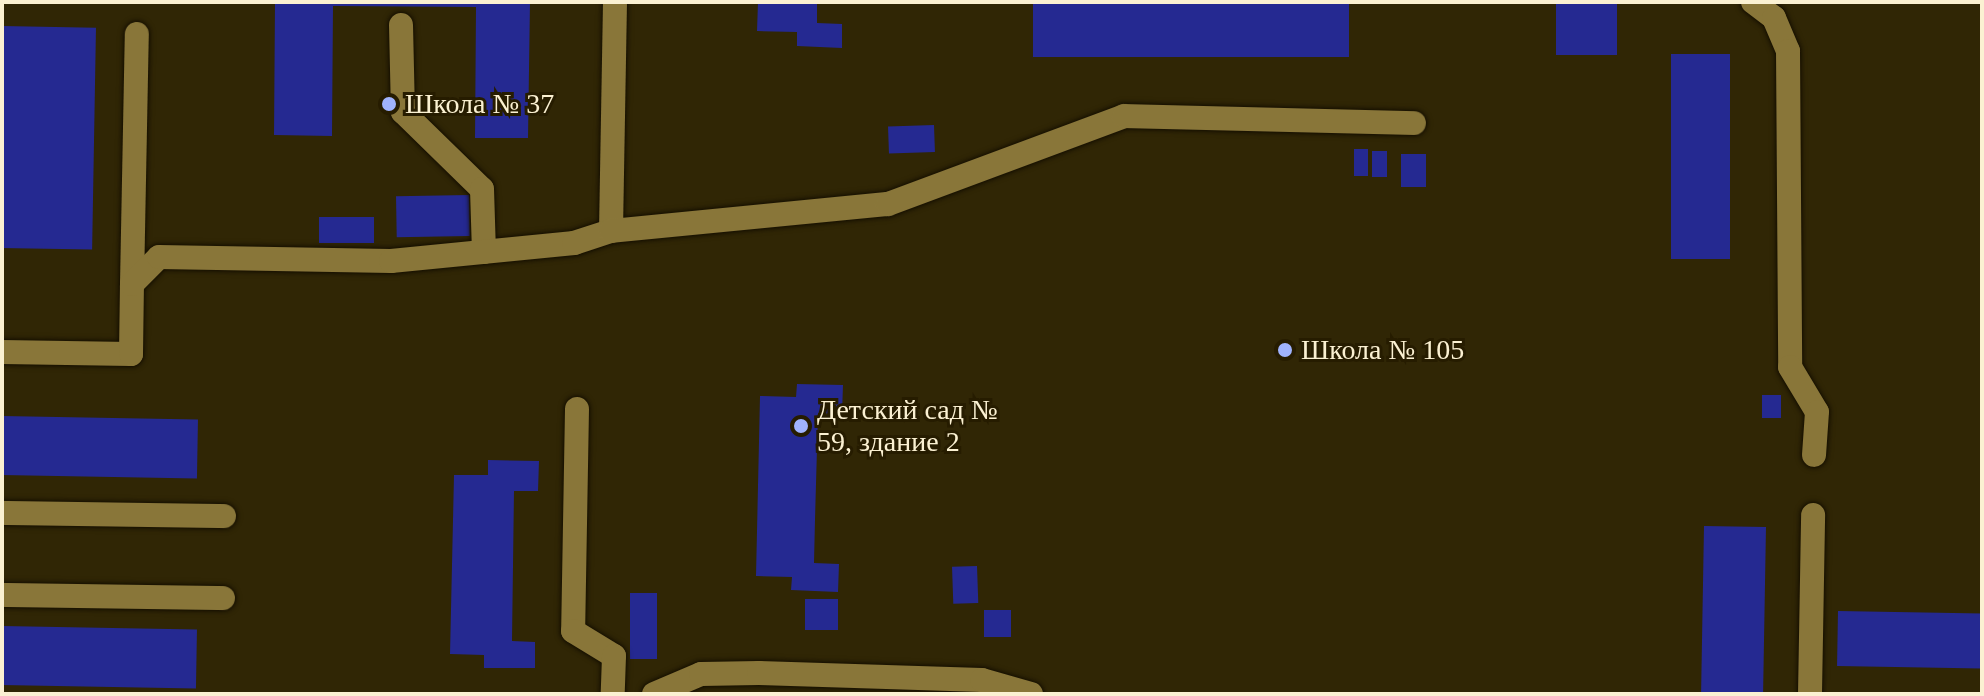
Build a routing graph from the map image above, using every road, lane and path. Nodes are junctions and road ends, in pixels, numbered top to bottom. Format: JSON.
{"nodes":[{"id":1,"x":615,"y":2,"type":"edge"},
{"id":2,"x":1753,"y":2,"type":"edge"},
{"id":3,"x":401,"y":25,"type":"dead end"},
{"id":4,"x":137,"y":34,"type":"dead end"},
{"id":5,"x":1414,"y":123,"type":"dead end"},
{"id":6,"x":611,"y":231,"type":"junction"},
{"id":7,"x":484,"y":252,"type":"junction"},
{"id":8,"x":132,"y":284,"type":"junction"},
{"id":9,"x":2,"y":352,"type":"edge"},
{"id":10,"x":577,"y":409,"type":"dead end"},
{"id":11,"x":1814,"y":455,"type":"dead end"},
{"id":12,"x":2,"y":513,"type":"edge"},
{"id":13,"x":1813,"y":515,"type":"dead end"},
{"id":14,"x":224,"y":516,"type":"dead end"},
{"id":15,"x":2,"y":595,"type":"edge"},
{"id":16,"x":223,"y":598,"type":"dead end"},
{"id":17,"x":613,"y":694,"type":"edge"},
{"id":18,"x":654,"y":694,"type":"edge"},
{"id":19,"x":1031,"y":694,"type":"edge"},
{"id":20,"x":1810,"y":694,"type":"edge"}],
"edges":[{"from":1,"to":6,"type":"lane"},
{"from":2,"to":11,"type":"lane"},
{"from":3,"to":7,"type":"lane"},
{"from":4,"to":8,"type":"lane"},
{"from":5,"to":6,"type":"lane"},
{"from":6,"to":7,"type":"lane"},
{"from":7,"to":8,"type":"lane"},
{"from":8,"to":9,"type":"lane"},
{"from":10,"to":17,"type":"lane"},
{"from":12,"to":14,"type":"lane"},
{"from":13,"to":20,"type":"lane"},
{"from":15,"to":16,"type":"lane"},
{"from":18,"to":19,"type":"lane"}]}
